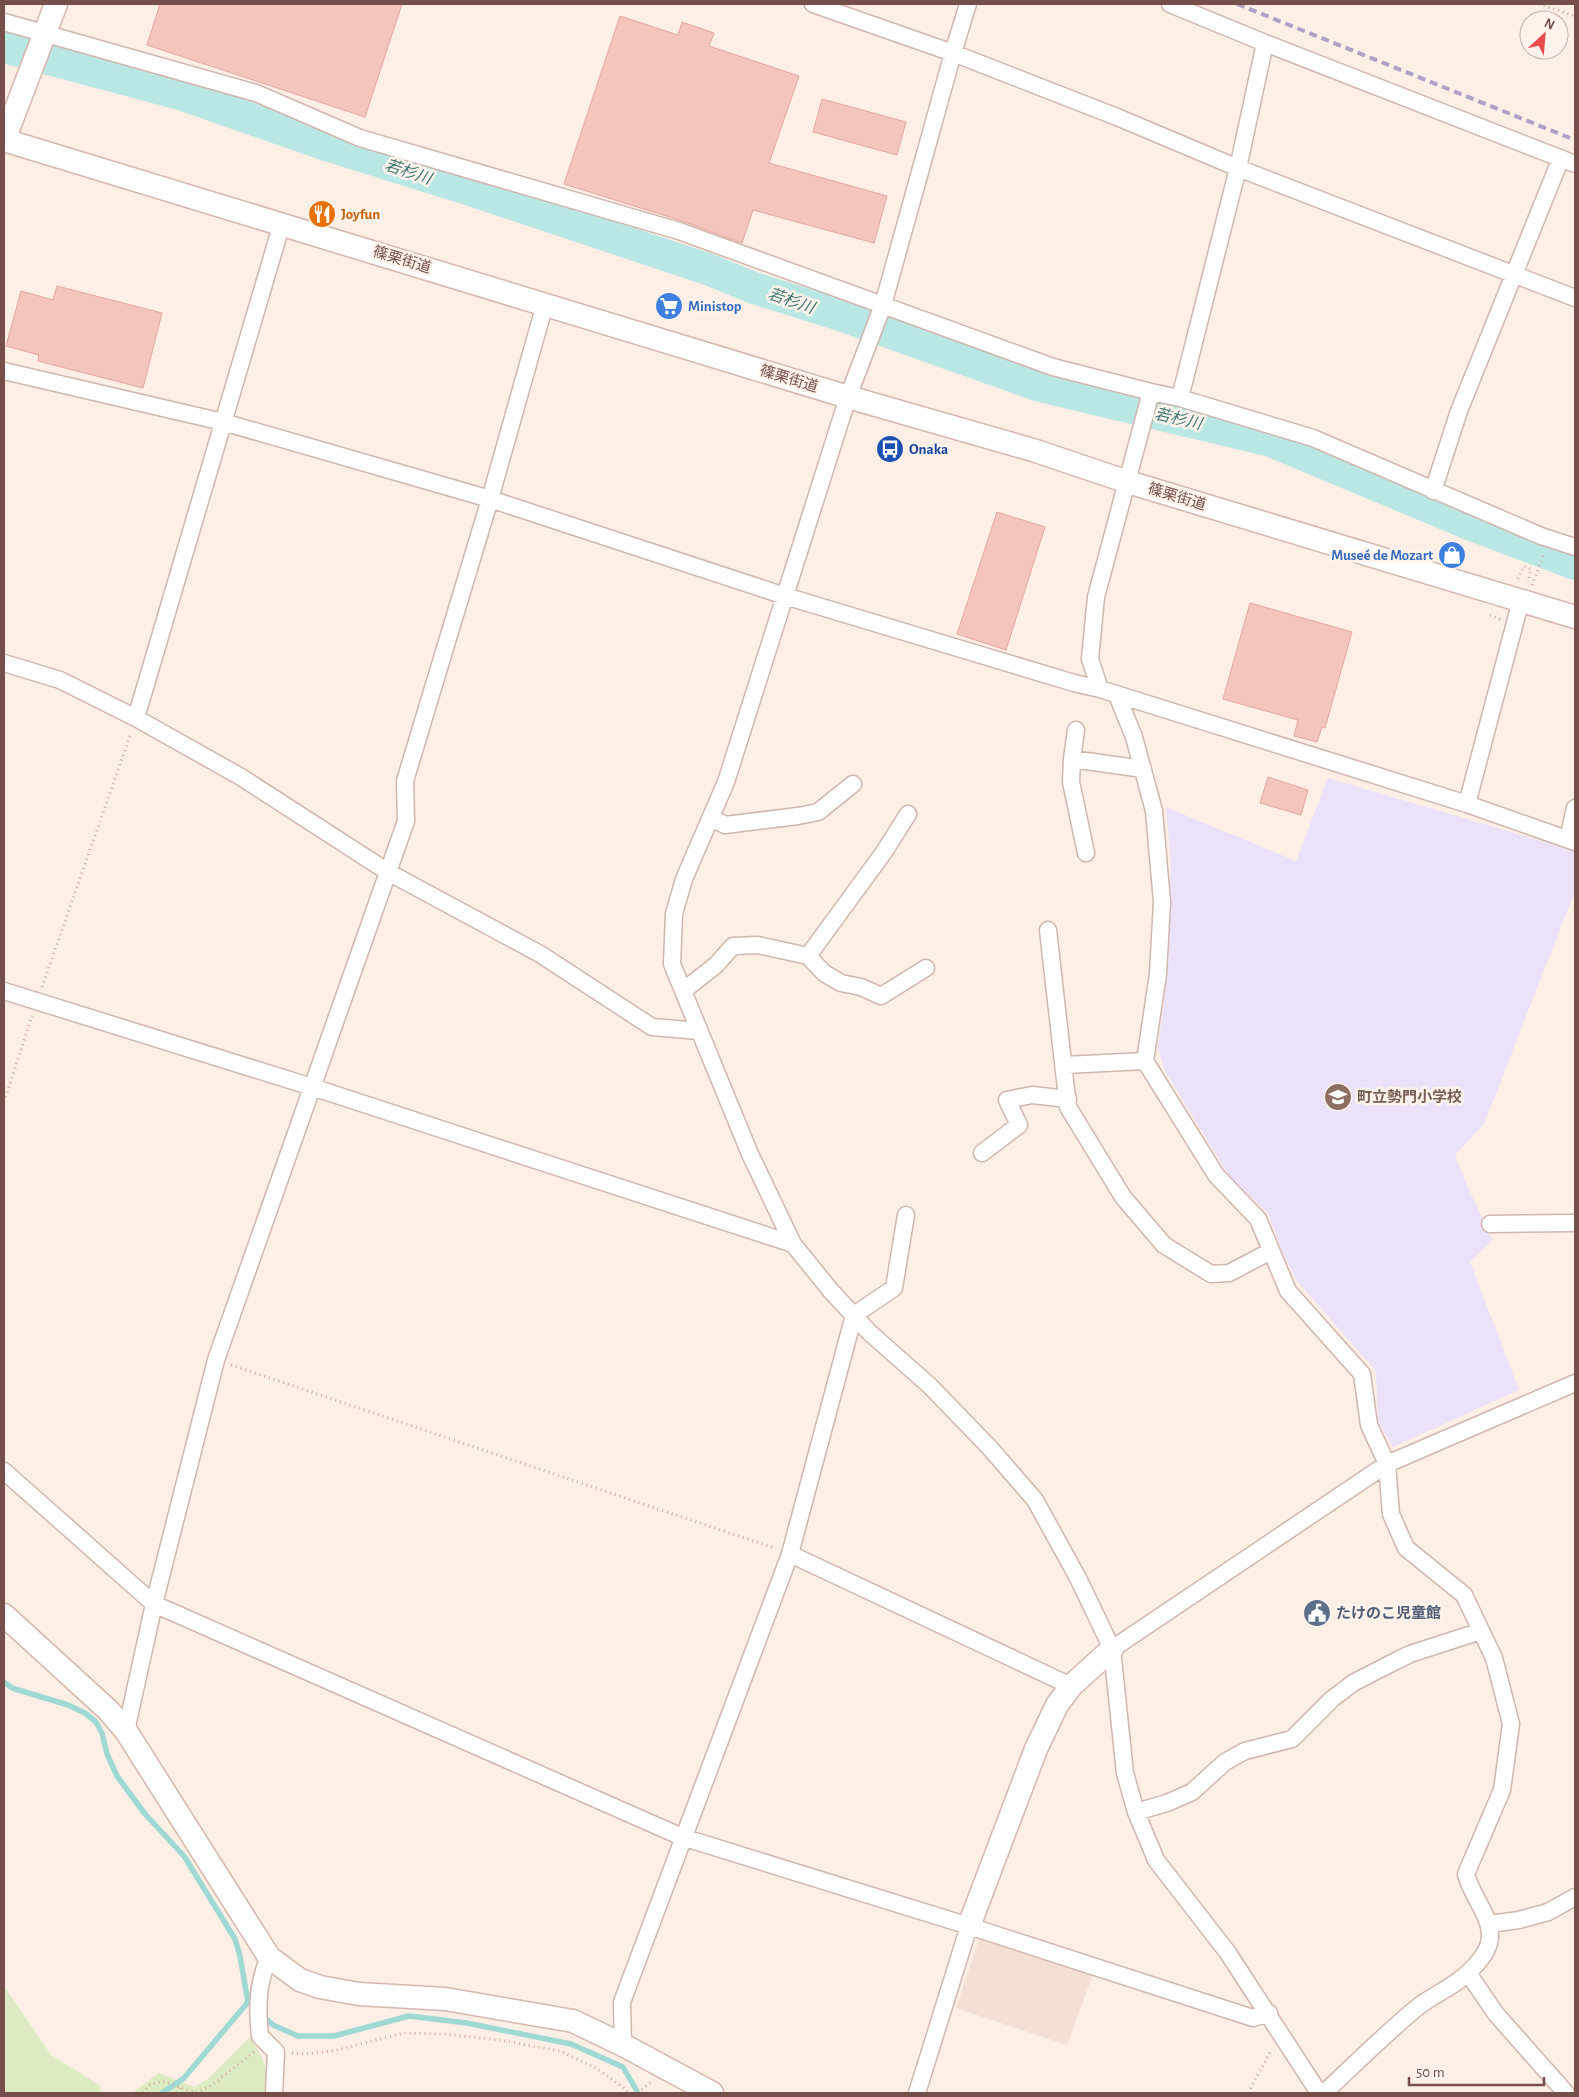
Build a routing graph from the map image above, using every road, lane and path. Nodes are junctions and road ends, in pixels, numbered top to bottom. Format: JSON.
{"nodes":[{"id":1,"x":56,"y":4,"type":"edge"},
{"id":2,"x":813,"y":4,"type":"edge"},
{"id":3,"x":968,"y":4,"type":"edge"},
{"id":4,"x":1170,"y":4,"type":"edge"},
{"id":5,"x":1539,"y":4,"type":"edge"},
{"id":6,"x":1575,"y":16,"type":"edge"},
{"id":7,"x":4,"y":22,"type":"edge"},
{"id":8,"x":46,"y":33,"type":"junction"},
{"id":9,"x":1265,"y":43,"type":"junction"},
{"id":10,"x":953,"y":53,"type":"junction"},
{"id":11,"x":4,"y":140,"type":"edge"},
{"id":12,"x":1568,"y":161,"type":"edge"},
{"id":13,"x":1238,"y":168,"type":"junction"},
{"id":14,"x":282,"y":223,"type":"junction"},
{"id":15,"x":1514,"y":275,"type":"junction"},
{"id":16,"x":1575,"y":298,"type":"edge"},
{"id":17,"x":545,"y":304,"type":"junction"},
{"id":18,"x":883,"y":305,"type":"junction"},
{"id":19,"x":4,"y":371,"type":"edge"},
{"id":20,"x":1151,"y":392,"type":"junction"},
{"id":21,"x":848,"y":397,"type":"junction"},
{"id":22,"x":1180,"y":398,"type":"junction"},
{"id":23,"x":223,"y":422,"type":"junction"},
{"id":24,"x":1128,"y":482,"type":"junction"},
{"id":25,"x":1433,"y":491,"type":"junction"},
{"id":26,"x":490,"y":499,"type":"junction"},
{"id":27,"x":1550,"y":539,"type":"junction"},
{"id":28,"x":1575,"y":547,"type":"edge"},
{"id":29,"x":1523,"y":592,"type":"junction"},
{"id":30,"x":785,"y":596,"type":"junction"},
{"id":31,"x":1575,"y":617,"type":"edge"},
{"id":32,"x":4,"y":663,"type":"edge"},
{"id":33,"x":1100,"y":689,"type":"junction"},
{"id":34,"x":1117,"y":695,"type":"junction"},
{"id":35,"x":136,"y":718,"type":"junction"},
{"id":36,"x":1076,"y":730,"type":"dead end"},
{"id":37,"x":1072,"y":759,"type":"junction"},
{"id":38,"x":1143,"y":769,"type":"junction"},
{"id":39,"x":853,"y":784,"type":"dead end"},
{"id":40,"x":1467,"y":804,"type":"junction"},
{"id":41,"x":1575,"y":808,"type":"edge"},
{"id":42,"x":908,"y":814,"type":"dead end"},
{"id":43,"x":711,"y":818,"type":"junction"},
{"id":44,"x":1572,"y":841,"type":"edge"},
{"id":45,"x":1086,"y":853,"type":"dead end"},
{"id":46,"x":388,"y":872,"type":"junction"},
{"id":47,"x":1048,"y":930,"type":"dead end"},
{"id":48,"x":808,"y":956,"type":"junction"},
{"id":49,"x":926,"y":968,"type":"dead end"},
{"id":50,"x":4,"y":991,"type":"edge"},
{"id":51,"x":683,"y":991,"type":"junction"},
{"id":52,"x":37,"y":1002,"type":"junction"},
{"id":53,"x":699,"y":1031,"type":"junction"},
{"id":54,"x":1145,"y":1061,"type":"junction"},
{"id":55,"x":1064,"y":1065,"type":"junction"},
{"id":56,"x":312,"y":1086,"type":"junction"},
{"id":57,"x":1068,"y":1099,"type":"junction"},
{"id":58,"x":4,"y":1102,"type":"edge"},
{"id":59,"x":982,"y":1153,"type":"dead end"},
{"id":60,"x":906,"y":1215,"type":"dead end"},
{"id":61,"x":1575,"y":1223,"type":"edge"},
{"id":62,"x":1490,"y":1224,"type":"dead end"},
{"id":63,"x":793,"y":1244,"type":"junction"},
{"id":64,"x":1271,"y":1251,"type":"junction"},
{"id":65,"x":854,"y":1315,"type":"junction"},
{"id":66,"x":216,"y":1360,"type":"junction"},
{"id":67,"x":1575,"y":1383,"type":"edge"},
{"id":68,"x":1386,"y":1464,"type":"junction"},
{"id":69,"x":4,"y":1471,"type":"edge"},
{"id":70,"x":790,"y":1554,"type":"junction"},
{"id":71,"x":154,"y":1604,"type":"junction"},
{"id":72,"x":4,"y":1615,"type":"edge"},
{"id":73,"x":1481,"y":1631,"type":"junction"},
{"id":74,"x":1112,"y":1649,"type":"junction"},
{"id":75,"x":1071,"y":1686,"type":"junction"},
{"id":76,"x":126,"y":1731,"type":"junction"},
{"id":77,"x":1136,"y":1812,"type":"junction"},
{"id":78,"x":682,"y":1837,"type":"junction"},
{"id":79,"x":1575,"y":1897,"type":"edge"},
{"id":80,"x":1490,"y":1924,"type":"junction"},
{"id":81,"x":970,"y":1926,"type":"junction"},
{"id":82,"x":269,"y":1957,"type":"junction"},
{"id":83,"x":1468,"y":1973,"type":"junction"},
{"id":84,"x":1269,"y":2013,"type":"junction"},
{"id":85,"x":1280,"y":2033,"type":"junction"},
{"id":86,"x":623,"y":2045,"type":"junction"},
{"id":87,"x":271,"y":2047,"type":"junction"},
{"id":88,"x":180,"y":2088,"type":"junction"},
{"id":89,"x":143,"y":2093,"type":"edge"},
{"id":90,"x":177,"y":2093,"type":"edge"},
{"id":91,"x":274,"y":2093,"type":"edge"},
{"id":92,"x":628,"y":2093,"type":"edge"},
{"id":93,"x":712,"y":2093,"type":"edge"},
{"id":94,"x":917,"y":2093,"type":"edge"},
{"id":95,"x":1248,"y":2093,"type":"edge"},
{"id":96,"x":1320,"y":2093,"type":"edge"},
{"id":97,"x":1324,"y":2093,"type":"edge"},
{"id":98,"x":1566,"y":2093,"type":"edge"}],
"edges":[{"from":1,"to":8,"type":"main road"},
{"from":2,"to":10,"type":"street"},
{"from":3,"to":10,"type":"street"},
{"from":4,"to":9,"type":"street"},
{"from":5,"to":6,"type":"path"},
{"from":7,"to":8,"type":"street"},
{"from":8,"to":11,"type":"main road"},
{"from":8,"to":18,"type":"street"},
{"from":9,"to":12,"type":"street"},
{"from":9,"to":13,"type":"street"},
{"from":10,"to":13,"type":"street"},
{"from":10,"to":18,"type":"street"},
{"from":11,"to":14,"type":"main road","name":"篠栗街道"},
{"from":12,"to":15,"type":"street"},
{"from":13,"to":15,"type":"street"},
{"from":13,"to":22,"type":"street"},
{"from":14,"to":17,"type":"main road","name":"篠栗街道"},
{"from":14,"to":23,"type":"street"},
{"from":15,"to":16,"type":"street"},
{"from":15,"to":25,"type":"street"},
{"from":17,"to":21,"type":"main road","name":"篠栗街道"},
{"from":17,"to":26,"type":"street"},
{"from":18,"to":20,"type":"street"},
{"from":18,"to":21,"type":"street"},
{"from":19,"to":23,"type":"street"},
{"from":20,"to":22,"type":"street"},
{"from":20,"to":24,"type":"street"},
{"from":21,"to":24,"type":"main road","name":"篠栗街道"},
{"from":21,"to":30,"type":"street"},
{"from":22,"to":25,"type":"street"},
{"from":23,"to":26,"type":"street"},
{"from":23,"to":35,"type":"street"},
{"from":24,"to":29,"type":"main road","name":"篠栗街道"},
{"from":24,"to":33,"type":"street"},
{"from":25,"to":27,"type":"street"},
{"from":26,"to":30,"type":"street"},
{"from":26,"to":46,"type":"street"},
{"from":27,"to":28,"type":"street"},
{"from":27,"to":29,"type":"path"},
{"from":29,"to":29,"type":"path"},
{"from":29,"to":31,"type":"main road","name":"篠栗街道"},
{"from":29,"to":40,"type":"street"},
{"from":30,"to":33,"type":"street"},
{"from":30,"to":43,"type":"street"},
{"from":32,"to":35,"type":"street"},
{"from":33,"to":34,"type":"street"},
{"from":34,"to":38,"type":"street"},
{"from":34,"to":40,"type":"street"},
{"from":35,"to":46,"type":"street"},
{"from":35,"to":52,"type":"path"},
{"from":36,"to":37,"type":"street"},
{"from":37,"to":38,"type":"street"},
{"from":37,"to":45,"type":"street"},
{"from":38,"to":54,"type":"street"},
{"from":39,"to":43,"type":"street"},
{"from":40,"to":44,"type":"street"},
{"from":41,"to":44,"type":"street"},
{"from":42,"to":48,"type":"street"},
{"from":43,"to":51,"type":"street"},
{"from":46,"to":53,"type":"street"},
{"from":46,"to":56,"type":"street"},
{"from":47,"to":55,"type":"street"},
{"from":48,"to":49,"type":"street"},
{"from":48,"to":51,"type":"street"},
{"from":50,"to":52,"type":"street"},
{"from":51,"to":53,"type":"street"},
{"from":52,"to":56,"type":"street"},
{"from":52,"to":58,"type":"path"},
{"from":53,"to":63,"type":"street"},
{"from":54,"to":55,"type":"street"},
{"from":54,"to":64,"type":"street"},
{"from":55,"to":57,"type":"street"},
{"from":56,"to":63,"type":"street"},
{"from":56,"to":66,"type":"street"},
{"from":57,"to":59,"type":"street"},
{"from":57,"to":64,"type":"street"},
{"from":60,"to":65,"type":"street"},
{"from":61,"to":62,"type":"street"},
{"from":63,"to":65,"type":"street"},
{"from":64,"to":68,"type":"street"},
{"from":65,"to":70,"type":"street"},
{"from":65,"to":74,"type":"street"},
{"from":66,"to":70,"type":"path"},
{"from":66,"to":71,"type":"street"},
{"from":67,"to":68,"type":"street"},
{"from":68,"to":73,"type":"street"},
{"from":68,"to":74,"type":"street"},
{"from":69,"to":71,"type":"street"},
{"from":70,"to":75,"type":"street"},
{"from":70,"to":78,"type":"street"},
{"from":71,"to":76,"type":"street"},
{"from":71,"to":78,"type":"street"},
{"from":72,"to":76,"type":"main road"},
{"from":73,"to":77,"type":"street"},
{"from":73,"to":80,"type":"street"},
{"from":74,"to":75,"type":"main road"},
{"from":74,"to":77,"type":"street"},
{"from":75,"to":81,"type":"main road"},
{"from":76,"to":82,"type":"main road"},
{"from":77,"to":84,"type":"street"},
{"from":78,"to":81,"type":"street"},
{"from":78,"to":86,"type":"street"},
{"from":79,"to":80,"type":"street"},
{"from":80,"to":83,"type":"street"},
{"from":81,"to":84,"type":"street"},
{"from":81,"to":94,"type":"street"},
{"from":82,"to":86,"type":"main road"},
{"from":82,"to":87,"type":"street"},
{"from":83,"to":97,"type":"street"},
{"from":83,"to":98,"type":"street"},
{"from":84,"to":85,"type":"street"},
{"from":85,"to":95,"type":"path"},
{"from":85,"to":96,"type":"street"},
{"from":86,"to":93,"type":"main road"},
{"from":87,"to":88,"type":"path"},
{"from":87,"to":91,"type":"street"},
{"from":87,"to":92,"type":"path"},
{"from":88,"to":89,"type":"path"},
{"from":88,"to":90,"type":"path"}]}
